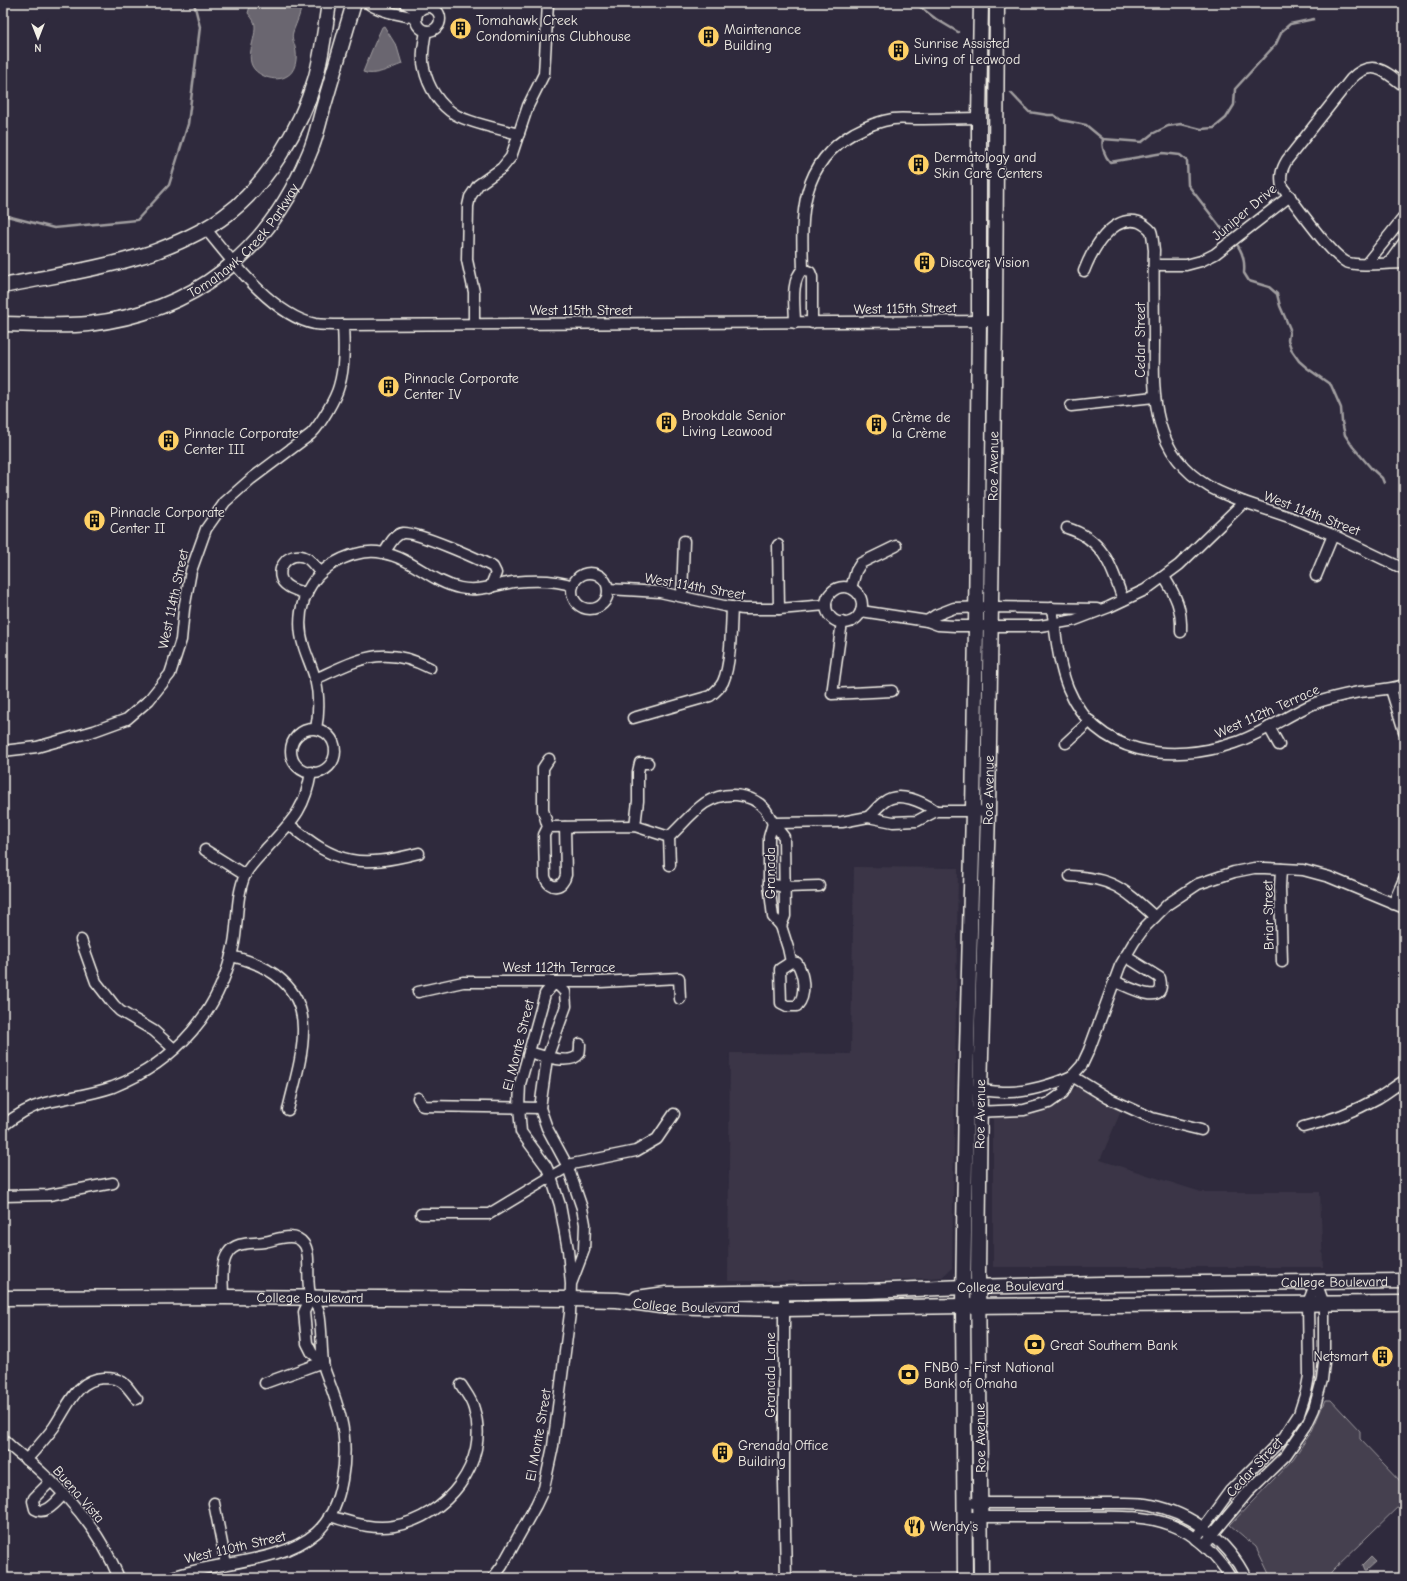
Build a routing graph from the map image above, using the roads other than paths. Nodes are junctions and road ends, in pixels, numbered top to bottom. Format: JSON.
{"nodes":[{"id":1,"x":329,"y":3,"type":"edge"},
{"id":2,"x":354,"y":3,"type":"edge"},
{"id":3,"x":368,"y":3,"type":"edge"},
{"id":4,"x":405,"y":3,"type":"edge"},
{"id":5,"x":548,"y":3,"type":"edge"},
{"id":6,"x":981,"y":3,"type":"edge"},
{"id":7,"x":997,"y":3,"type":"edge"},
{"id":8,"x":433,"y":5,"type":"edge"},
{"id":9,"x":417,"y":14,"type":"junction"},
{"id":10,"x":426,"y":31,"type":"junction"},
{"id":11,"x":1404,"y":86,"type":"edge"},
{"id":12,"x":979,"y":118,"type":"junction"},
{"id":13,"x":519,"y":134,"type":"junction"},
{"id":14,"x":996,"y":148,"type":"junction"},
{"id":15,"x":1290,"y":196,"type":"junction"},
{"id":16,"x":1404,"y":217,"type":"edge"},
{"id":17,"x":205,"y":228,"type":"junction"},
{"id":18,"x":1404,"y":242,"type":"edge"},
{"id":19,"x":234,"y":263,"type":"junction"},
{"id":20,"x":1368,"y":263,"type":"junction"},
{"id":21,"x":1389,"y":263,"type":"junction"},
{"id":22,"x":1404,"y":263,"type":"edge"},
{"id":23,"x":1154,"y":265,"type":"junction"},
{"id":24,"x":803,"y":269,"type":"junction"},
{"id":25,"x":1084,"y":271,"type":"dead end"},
{"id":26,"x":3,"y":286,"type":"edge"},
{"id":27,"x":979,"y":321,"type":"junction"},
{"id":28,"x":995,"y":321,"type":"junction"},
{"id":29,"x":795,"y":323,"type":"junction"},
{"id":30,"x":812,"y":323,"type":"junction"},
{"id":31,"x":3,"y":324,"type":"edge"},
{"id":32,"x":474,"y":324,"type":"junction"},
{"id":33,"x":343,"y":325,"type":"junction"},
{"id":34,"x":1154,"y":397,"type":"junction"},
{"id":35,"x":1071,"y":406,"type":"dead end"},
{"id":36,"x":1244,"y":502,"type":"junction"},
{"id":37,"x":1068,"y":528,"type":"dead end"},
{"id":38,"x":1333,"y":535,"type":"junction"},
{"id":39,"x":684,"y":541,"type":"dead end"},
{"id":40,"x":778,"y":545,"type":"dead end"},
{"id":41,"x":896,"y":546,"type":"dead end"},
{"id":42,"x":384,"y":553,"type":"junction"},
{"id":43,"x":1404,"y":568,"type":"edge"},
{"id":44,"x":320,"y":573,"type":"junction"},
{"id":45,"x":1316,"y":576,"type":"dead end"},
{"id":46,"x":1164,"y":577,"type":"junction"},
{"id":47,"x":573,"y":586,"type":"junction"},
{"id":48,"x":490,"y":588,"type":"junction"},
{"id":49,"x":850,"y":588,"type":"junction"},
{"id":50,"x":608,"y":589,"type":"junction"},
{"id":51,"x":307,"y":594,"type":"junction"},
{"id":52,"x":682,"y":596,"type":"junction"},
{"id":53,"x":1123,"y":600,"type":"junction"},
{"id":54,"x":826,"y":605,"type":"junction"},
{"id":55,"x":732,"y":607,"type":"junction"},
{"id":56,"x":983,"y":607,"type":"junction"},
{"id":57,"x":1052,"y":608,"type":"junction"},
{"id":58,"x":779,"y":609,"type":"junction"},
{"id":59,"x":1101,"y":609,"type":"junction"},
{"id":60,"x":861,"y":610,"type":"junction"},
{"id":61,"x":926,"y":621,"type":"junction"},
{"id":62,"x":842,"y":622,"type":"junction"},
{"id":63,"x":1055,"y":623,"type":"junction"},
{"id":64,"x":983,"y":627,"type":"junction"},
{"id":65,"x":1180,"y":632,"type":"dead end"},
{"id":66,"x":430,"y":668,"type":"dead end"},
{"id":67,"x":315,"y":679,"type":"junction"},
{"id":68,"x":1404,"y":685,"type":"edge"},
{"id":69,"x":1392,"y":689,"type":"junction"},
{"id":70,"x":892,"y":691,"type":"dead end"},
{"id":71,"x":633,"y":718,"type":"dead end"},
{"id":72,"x":1090,"y":721,"type":"junction"},
{"id":73,"x":1269,"y":727,"type":"junction"},
{"id":74,"x":316,"y":729,"type":"junction"},
{"id":75,"x":1404,"y":731,"type":"edge"},
{"id":76,"x":1066,"y":743,"type":"dead end"},
{"id":77,"x":1280,"y":745,"type":"dead end"},
{"id":78,"x":3,"y":751,"type":"edge"},
{"id":79,"x":549,"y":759,"type":"dead end"},
{"id":80,"x":648,"y":763,"type":"dead end"},
{"id":81,"x":311,"y":772,"type":"junction"},
{"id":82,"x":936,"y":811,"type":"junction"},
{"id":83,"x":973,"y":811,"type":"junction"},
{"id":84,"x":988,"y":812,"type":"junction"},
{"id":85,"x":868,"y":817,"type":"junction"},
{"id":86,"x":773,"y":823,"type":"junction"},
{"id":87,"x":290,"y":825,"type":"junction"},
{"id":88,"x":635,"y":826,"type":"junction"},
{"id":89,"x":548,"y":827,"type":"junction"},
{"id":90,"x":565,"y":827,"type":"junction"},
{"id":91,"x":669,"y":837,"type":"junction"},
{"id":92,"x":205,"y":850,"type":"dead end"},
{"id":93,"x":418,"y":853,"type":"dead end"},
{"id":94,"x":670,"y":865,"type":"dead end"},
{"id":95,"x":1281,"y":869,"type":"junction"},
{"id":96,"x":245,"y":875,"type":"junction"},
{"id":97,"x":1070,"y":876,"type":"dead end"},
{"id":98,"x":1404,"y":879,"type":"edge"},
{"id":99,"x":769,"y":884,"type":"junction"},
{"id":100,"x":785,"y":886,"type":"junction"},
{"id":101,"x":819,"y":886,"type":"dead end"},
{"id":102,"x":1393,"y":904,"type":"junction"},
{"id":103,"x":1404,"y":908,"type":"edge"},
{"id":104,"x":1155,"y":917,"type":"junction"},
{"id":105,"x":781,"y":926,"type":"junction"},
{"id":106,"x":81,"y":940,"type":"dead end"},
{"id":107,"x":231,"y":956,"type":"junction"},
{"id":108,"x":1125,"y":956,"type":"junction"},
{"id":109,"x":791,"y":962,"type":"dead end"},
{"id":110,"x":1282,"y":962,"type":"dead end"},
{"id":111,"x":1114,"y":981,"type":"junction"},
{"id":112,"x":555,"y":982,"type":"junction"},
{"id":113,"x":418,"y":992,"type":"dead end"},
{"id":114,"x":680,"y":999,"type":"dead end"},
{"id":115,"x":580,"y":1044,"type":"dead end"},
{"id":116,"x":174,"y":1049,"type":"junction"},
{"id":117,"x":529,"y":1052,"type":"junction"},
{"id":118,"x":547,"y":1058,"type":"junction"},
{"id":119,"x":1404,"y":1072,"type":"edge"},
{"id":120,"x":1072,"y":1076,"type":"junction"},
{"id":121,"x":1404,"y":1081,"type":"edge"},
{"id":122,"x":1392,"y":1088,"type":"junction"},
{"id":123,"x":966,"y":1090,"type":"junction"},
{"id":124,"x":980,"y":1090,"type":"junction"},
{"id":125,"x":418,"y":1098,"type":"dead end"},
{"id":126,"x":519,"y":1108,"type":"junction"},
{"id":127,"x":540,"y":1108,"type":"junction"},
{"id":128,"x":288,"y":1110,"type":"dead end"},
{"id":129,"x":973,"y":1112,"type":"junction"},
{"id":130,"x":674,"y":1114,"type":"dead end"},
{"id":131,"x":3,"y":1126,"type":"edge"},
{"id":132,"x":1303,"y":1127,"type":"dead end"},
{"id":133,"x":1201,"y":1130,"type":"dead end"},
{"id":134,"x":568,"y":1167,"type":"junction"},
{"id":135,"x":552,"y":1177,"type":"junction"},
{"id":136,"x":113,"y":1183,"type":"dead end"},
{"id":137,"x":3,"y":1196,"type":"edge"},
{"id":138,"x":421,"y":1214,"type":"dead end"},
{"id":139,"x":1404,"y":1281,"type":"edge"},
{"id":140,"x":1316,"y":1282,"type":"junction"},
{"id":141,"x":571,"y":1284,"type":"junction"},
{"id":142,"x":964,"y":1287,"type":"junction"},
{"id":143,"x":978,"y":1287,"type":"junction"},
{"id":144,"x":784,"y":1292,"type":"junction"},
{"id":145,"x":223,"y":1297,"type":"junction"},
{"id":146,"x":311,"y":1297,"type":"junction"},
{"id":147,"x":3,"y":1298,"type":"edge"},
{"id":148,"x":571,"y":1299,"type":"junction"},
{"id":149,"x":617,"y":1300,"type":"junction"},
{"id":150,"x":1308,"y":1304,"type":"junction"},
{"id":151,"x":1324,"y":1304,"type":"junction"},
{"id":152,"x":1404,"y":1304,"type":"edge"},
{"id":153,"x":963,"y":1306,"type":"junction"},
{"id":154,"x":978,"y":1306,"type":"junction"},
{"id":155,"x":784,"y":1308,"type":"junction"},
{"id":156,"x":323,"y":1362,"type":"junction"},
{"id":157,"x":1309,"y":1376,"type":"junction"},
{"id":158,"x":1322,"y":1380,"type":"junction"},
{"id":159,"x":265,"y":1383,"type":"dead end"},
{"id":160,"x":461,"y":1385,"type":"dead end"},
{"id":161,"x":963,"y":1389,"type":"junction"},
{"id":162,"x":137,"y":1398,"type":"dead end"},
{"id":163,"x":980,"y":1414,"type":"junction"},
{"id":164,"x":964,"y":1415,"type":"junction"},
{"id":165,"x":980,"y":1438,"type":"junction"},
{"id":166,"x":3,"y":1439,"type":"edge"},
{"id":167,"x":26,"y":1460,"type":"junction"},
{"id":168,"x":51,"y":1481,"type":"junction"},
{"id":169,"x":64,"y":1494,"type":"junction"},
{"id":170,"x":214,"y":1503,"type":"dead end"},
{"id":171,"x":1079,"y":1503,"type":"junction"},
{"id":172,"x":965,"y":1510,"type":"junction"},
{"id":173,"x":981,"y":1510,"type":"junction"},
{"id":174,"x":328,"y":1516,"type":"junction"},
{"id":175,"x":1079,"y":1517,"type":"junction"},
{"id":176,"x":1202,"y":1528,"type":"junction"},
{"id":177,"x":1213,"y":1535,"type":"junction"},
{"id":178,"x":1195,"y":1539,"type":"junction"},
{"id":179,"x":1204,"y":1546,"type":"junction"},
{"id":180,"x":226,"y":1564,"type":"junction"},
{"id":181,"x":119,"y":1578,"type":"edge"},
{"id":182,"x":170,"y":1578,"type":"edge"},
{"id":183,"x":494,"y":1578,"type":"edge"},
{"id":184,"x":786,"y":1578,"type":"edge"},
{"id":185,"x":965,"y":1578,"type":"edge"},
{"id":186,"x":981,"y":1578,"type":"edge"},
{"id":187,"x":1231,"y":1578,"type":"edge"},
{"id":188,"x":1246,"y":1578,"type":"edge"}],
"edges":[{"from":1,"to":17,"type":"main road","name":"Tomahawk Creek Parkway"},
{"from":2,"to":19,"type":"main road","name":"Tomahawk Creek Parkway"},
{"from":3,"to":9,"type":"street"},
{"from":4,"to":9,"type":"street"},
{"from":5,"to":13,"type":"street"},
{"from":6,"to":12,"type":"main road","name":"Roe Avenue"},
{"from":7,"to":14,"type":"main road","name":"Roe Avenue"},
{"from":8,"to":9,"type":"street"},
{"from":8,"to":10,"type":"street"},
{"from":9,"to":10,"type":"street"},
{"from":10,"to":13,"type":"street"},
{"from":11,"to":15,"type":"street","name":"Juniper Drive"},
{"from":12,"to":14,"type":"main road"},
{"from":12,"to":24,"type":"street"},
{"from":12,"to":27,"type":"main road","name":"Roe Avenue"},
{"from":13,"to":32,"type":"street"},
{"from":14,"to":28,"type":"main road","name":"Roe Avenue"},
{"from":15,"to":20,"type":"street"},
{"from":15,"to":23,"type":"street","name":"Juniper Drive"},
{"from":16,"to":20,"type":"street"},
{"from":17,"to":19,"type":"street","name":"West 115th Street"},
{"from":17,"to":26,"type":"main road","name":"Tomahawk Creek Parkway"},
{"from":18,"to":21,"type":"street"},
{"from":19,"to":31,"type":"main road","name":"Tomahawk Creek Parkway"},
{"from":19,"to":33,"type":"street","name":"West 115th Street"},
{"from":20,"to":21,"type":"street"},
{"from":21,"to":22,"type":"street"},
{"from":23,"to":25,"type":"street","name":"Cedar Street"},
{"from":23,"to":34,"type":"street","name":"Cedar Street"},
{"from":24,"to":29,"type":"street"},
{"from":24,"to":30,"type":"street"},
{"from":27,"to":28,"type":"street","name":"West 115th Street"},
{"from":27,"to":30,"type":"street","name":"West 115th Street"},
{"from":27,"to":56,"type":"main road","name":"Roe Avenue"},
{"from":28,"to":56,"type":"main road","name":"Roe Avenue"},
{"from":29,"to":30,"type":"street","name":"West 115th Street"},
{"from":29,"to":32,"type":"street","name":"West 115th Street"},
{"from":32,"to":33,"type":"street","name":"West 115th Street"},
{"from":33,"to":78,"type":"street","name":"West 114th Street"},
{"from":34,"to":35,"type":"street"},
{"from":34,"to":36,"type":"street","name":"Cedar Street"},
{"from":36,"to":38,"type":"street","name":"West 114th Street"},
{"from":36,"to":46,"type":"street","name":"West 114th Street"},
{"from":37,"to":53,"type":"street"},
{"from":38,"to":43,"type":"street","name":"West 114th Street"},
{"from":38,"to":45,"type":"street"},
{"from":39,"to":52,"type":"street"},
{"from":40,"to":58,"type":"street"},
{"from":41,"to":49,"type":"street"},
{"from":42,"to":44,"type":"street"},
{"from":42,"to":48,"type":"street"},
{"from":42,"to":48,"type":"street"},
{"from":44,"to":51,"type":"street"},
{"from":44,"to":51,"type":"street"},
{"from":46,"to":53,"type":"street","name":"West 114th Street"},
{"from":46,"to":65,"type":"street"},
{"from":47,"to":48,"type":"street"},
{"from":47,"to":50,"type":"street"},
{"from":47,"to":50,"type":"street"},
{"from":49,"to":54,"type":"street"},
{"from":49,"to":60,"type":"street"},
{"from":50,"to":52,"type":"street","name":"West 114th Street"},
{"from":51,"to":67,"type":"street"},
{"from":52,"to":55,"type":"street","name":"West 114th Street"},
{"from":53,"to":59,"type":"street","name":"West 114th Street"},
{"from":54,"to":58,"type":"street","name":"West 114th Street"},
{"from":54,"to":62,"type":"street"},
{"from":55,"to":58,"type":"street","name":"West 114th Street"},
{"from":55,"to":71,"type":"street"},
{"from":56,"to":57,"type":"street","name":"West 114th Street"},
{"from":56,"to":61,"type":"street","name":"West 114th Street"},
{"from":56,"to":64,"type":"main road","name":"Roe Avenue"},
{"from":57,"to":59,"type":"street","name":"West 114th Street"},
{"from":57,"to":63,"type":"street","name":"West 112th Terrace"},
{"from":59,"to":63,"type":"street","name":"West 114th Street"},
{"from":60,"to":61,"type":"street","name":"West 114th Street"},
{"from":60,"to":62,"type":"street"},
{"from":61,"to":64,"type":"street","name":"West 114th Street"},
{"from":62,"to":70,"type":"street"},
{"from":63,"to":64,"type":"street","name":"West 114th Street"},
{"from":63,"to":72,"type":"street","name":"West 112th Terrace"},
{"from":64,"to":83,"type":"main road","name":"Roe Avenue"},
{"from":64,"to":84,"type":"main road","name":"Roe Avenue"},
{"from":66,"to":67,"type":"street"},
{"from":67,"to":74,"type":"street"},
{"from":68,"to":69,"type":"street","name":"West 112th Terrace"},
{"from":69,"to":73,"type":"street","name":"West 112th Terrace"},
{"from":69,"to":75,"type":"street"},
{"from":72,"to":73,"type":"street","name":"West 112th Terrace"},
{"from":72,"to":76,"type":"street"},
{"from":73,"to":77,"type":"street"},
{"from":74,"to":81,"type":"street"},
{"from":74,"to":81,"type":"street"},
{"from":79,"to":89,"type":"street"},
{"from":80,"to":88,"type":"street"},
{"from":81,"to":87,"type":"street"},
{"from":82,"to":83,"type":"street"},
{"from":82,"to":85,"type":"street"},
{"from":82,"to":85,"type":"street"},
{"from":83,"to":84,"type":"street"},
{"from":83,"to":123,"type":"main road","name":"Roe Avenue"},
{"from":84,"to":124,"type":"main road","name":"Roe Avenue"},
{"from":85,"to":86,"type":"street"},
{"from":86,"to":91,"type":"street","name":"Granada"},
{"from":86,"to":99,"type":"street"},
{"from":86,"to":100,"type":"street","name":"Granada"},
{"from":87,"to":93,"type":"street"},
{"from":87,"to":96,"type":"street"},
{"from":88,"to":90,"type":"street"},
{"from":88,"to":91,"type":"street"},
{"from":89,"to":90,"type":"street"},
{"from":89,"to":90,"type":"street"},
{"from":91,"to":94,"type":"street"},
{"from":92,"to":96,"type":"street"},
{"from":95,"to":102,"type":"street"},
{"from":95,"to":104,"type":"street"},
{"from":95,"to":110,"type":"street","name":"Briar Street"},
{"from":96,"to":107,"type":"street"},
{"from":97,"to":104,"type":"street"},
{"from":98,"to":102,"type":"street"},
{"from":99,"to":100,"type":"street"},
{"from":99,"to":105,"type":"street"},
{"from":100,"to":101,"type":"street"},
{"from":100,"to":105,"type":"street","name":"Granada"},
{"from":102,"to":103,"type":"street"},
{"from":104,"to":108,"type":"street"},
{"from":105,"to":109,"type":"street"},
{"from":106,"to":116,"type":"street"},
{"from":107,"to":116,"type":"street"},
{"from":107,"to":128,"type":"street"},
{"from":108,"to":111,"type":"street"},
{"from":108,"to":111,"type":"street"},
{"from":111,"to":120,"type":"street"},
{"from":112,"to":113,"type":"street","name":"West 112th Terrace"},
{"from":112,"to":114,"type":"street","name":"West 112th Terrace"},
{"from":112,"to":117,"type":"street","name":"El Monte Street"},
{"from":112,"to":118,"type":"street","name":"El Monte Street"},
{"from":115,"to":118,"type":"street"},
{"from":116,"to":131,"type":"street"},
{"from":117,"to":118,"type":"street"},
{"from":117,"to":126,"type":"street","name":"El Monte Street"},
{"from":118,"to":127,"type":"street","name":"El Monte Street"},
{"from":119,"to":122,"type":"street"},
{"from":120,"to":124,"type":"street"},
{"from":120,"to":129,"type":"street"},
{"from":120,"to":133,"type":"street"},
{"from":121,"to":122,"type":"street"},
{"from":122,"to":132,"type":"street"},
{"from":123,"to":124,"type":"street"},
{"from":123,"to":129,"type":"main road","name":"Roe Avenue"},
{"from":124,"to":129,"type":"main road","name":"Roe Avenue"},
{"from":125,"to":126,"type":"street"},
{"from":126,"to":127,"type":"street"},
{"from":126,"to":135,"type":"street","name":"El Monte Street"},
{"from":127,"to":134,"type":"street","name":"El Monte Street"},
{"from":129,"to":142,"type":"main road","name":"Roe Avenue"},
{"from":129,"to":143,"type":"main road","name":"Roe Avenue"},
{"from":130,"to":134,"type":"street"},
{"from":134,"to":135,"type":"street"},
{"from":134,"to":141,"type":"street","name":"El Monte Street"},
{"from":135,"to":138,"type":"street"},
{"from":135,"to":141,"type":"street","name":"El Monte Street"},
{"from":136,"to":137,"type":"street"},
{"from":139,"to":140,"type":"main road","name":"College Boulevard"},
{"from":140,"to":143,"type":"main road","name":"College Boulevard"},
{"from":140,"to":150,"type":"street","name":"Cedar Street"},
{"from":140,"to":151,"type":"street","name":"Cedar Street"},
{"from":141,"to":148,"type":"street","name":"El Monte Street"},
{"from":142,"to":143,"type":"main road","name":"College Boulevard"},
{"from":142,"to":144,"type":"main road","name":"College Boulevard"},
{"from":142,"to":153,"type":"main road","name":"Roe Avenue"},
{"from":143,"to":154,"type":"main road","name":"Roe Avenue"},
{"from":144,"to":149,"type":"main road","name":"College Boulevard"},
{"from":144,"to":155,"type":"street","name":"Granada Lane"},
{"from":145,"to":146,"type":"main road","name":"College Boulevard"},
{"from":145,"to":146,"type":"street"},
{"from":145,"to":147,"type":"main road","name":"College Boulevard"},
{"from":146,"to":148,"type":"main road","name":"College Boulevard"},
{"from":146,"to":156,"type":"street"},
{"from":146,"to":156,"type":"street"},
{"from":148,"to":149,"type":"main road","name":"College Boulevard"},
{"from":148,"to":183,"type":"street","name":"El Monte Street"},
{"from":149,"to":155,"type":"main road","name":"College Boulevard"},
{"from":150,"to":151,"type":"main road","name":"College Boulevard"},
{"from":150,"to":154,"type":"main road","name":"College Boulevard"},
{"from":150,"to":157,"type":"street","name":"Cedar Street"},
{"from":151,"to":152,"type":"main road","name":"College Boulevard"},
{"from":151,"to":158,"type":"street","name":"Cedar Street"},
{"from":153,"to":154,"type":"main road","name":"College Boulevard"},
{"from":153,"to":155,"type":"main road","name":"College Boulevard"},
{"from":153,"to":161,"type":"main road","name":"Roe Avenue"},
{"from":154,"to":163,"type":"main road","name":"Roe Avenue"},
{"from":155,"to":184,"type":"street","name":"Granada Lane"},
{"from":156,"to":159,"type":"street"},
{"from":156,"to":174,"type":"street","name":"West 110th Street"},
{"from":157,"to":158,"type":"street"},
{"from":157,"to":176,"type":"street","name":"Cedar Street"},
{"from":158,"to":177,"type":"street","name":"Cedar Street"},
{"from":160,"to":174,"type":"street"},
{"from":161,"to":163,"type":"main road"},
{"from":161,"to":164,"type":"main road","name":"Roe Avenue"},
{"from":162,"to":167,"type":"street"},
{"from":163,"to":165,"type":"main road","name":"Roe Avenue"},
{"from":164,"to":165,"type":"main road"},
{"from":164,"to":172,"type":"main road","name":"Roe Avenue"},
{"from":165,"to":173,"type":"main road","name":"Roe Avenue"},
{"from":166,"to":167,"type":"street","name":"Buena Vista"},
{"from":167,"to":168,"type":"street","name":"Buena Vista"},
{"from":168,"to":169,"type":"street","name":"Buena Vista"},
{"from":168,"to":169,"type":"street"},
{"from":169,"to":181,"type":"street","name":"Buena Vista"},
{"from":170,"to":180,"type":"street"},
{"from":171,"to":173,"type":"street"},
{"from":171,"to":175,"type":"street"},
{"from":171,"to":176,"type":"street"},
{"from":172,"to":173,"type":"street"},
{"from":172,"to":185,"type":"main road","name":"Roe Avenue"},
{"from":173,"to":175,"type":"street"},
{"from":173,"to":186,"type":"main road","name":"Roe Avenue"},
{"from":174,"to":180,"type":"street","name":"West 110th Street"},
{"from":175,"to":178,"type":"street"},
{"from":176,"to":177,"type":"street"},
{"from":176,"to":178,"type":"street","name":"Cedar Street"},
{"from":177,"to":179,"type":"street","name":"Cedar Street"},
{"from":177,"to":188,"type":"street"},
{"from":178,"to":179,"type":"street"},
{"from":179,"to":187,"type":"street"},
{"from":180,"to":182,"type":"street","name":"West 110th Street"}]}
